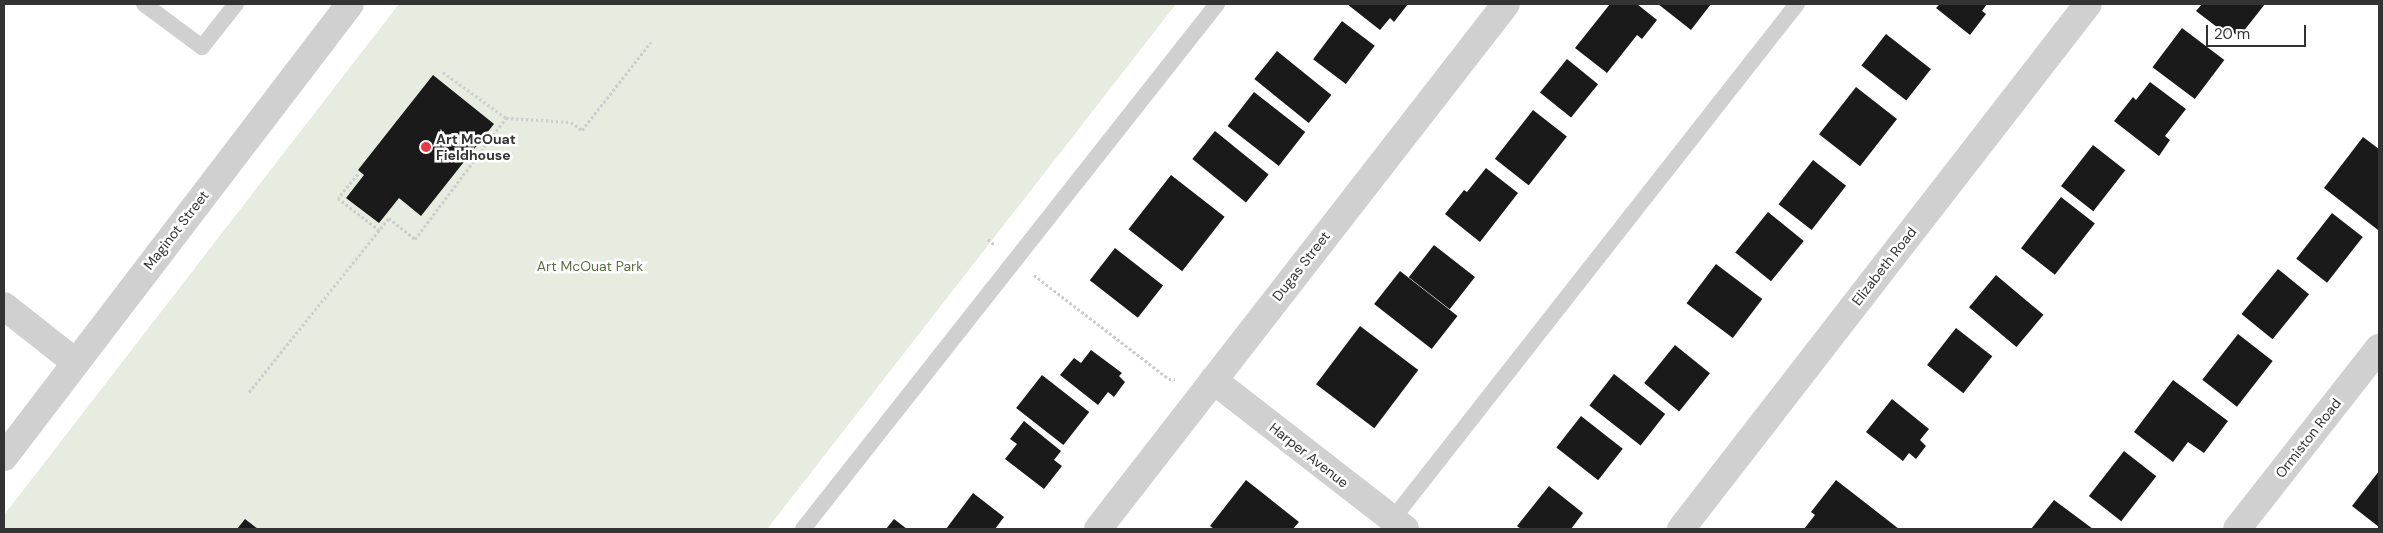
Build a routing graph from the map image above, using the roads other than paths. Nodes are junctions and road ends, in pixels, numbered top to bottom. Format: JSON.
{"nodes":[{"id":1,"x":144,"y":4,"type":"edge"},
{"id":2,"x":236,"y":4,"type":"edge"},
{"id":3,"x":350,"y":4,"type":"edge"},
{"id":4,"x":1217,"y":4,"type":"edge"},
{"id":5,"x":1506,"y":4,"type":"edge"},
{"id":6,"x":1797,"y":4,"type":"edge"},
{"id":7,"x":2088,"y":4,"type":"edge"},
{"id":8,"x":4,"y":306,"type":"edge"},
{"id":9,"x":2379,"y":348,"type":"edge"},
{"id":10,"x":75,"y":362,"type":"junction"},
{"id":11,"x":1213,"y":380,"type":"junction"},
{"id":12,"x":4,"y":457,"type":"edge"},
{"id":13,"x":1394,"y":526,"type":"edge"},
{"id":14,"x":804,"y":529,"type":"edge"},
{"id":15,"x":1098,"y":529,"type":"edge"},
{"id":16,"x":1681,"y":529,"type":"edge"},
{"id":17,"x":2237,"y":529,"type":"edge"}],
"edges":[{"from":1,"to":2,"type":"lane"},
{"from":3,"to":10,"type":"street","name":"Maginot Street"},
{"from":4,"to":14,"type":"lane"},
{"from":5,"to":11,"type":"street","name":"Dugas Street"},
{"from":6,"to":13,"type":"lane"},
{"from":7,"to":16,"type":"street","name":"Elizabeth Road"},
{"from":8,"to":10,"type":"street"},
{"from":9,"to":17,"type":"street","name":"Ormiston Road"},
{"from":10,"to":12,"type":"street","name":"Maginot Street"},
{"from":11,"to":13,"type":"street","name":"Harper Avenue"},
{"from":11,"to":15,"type":"street","name":"Dugas Street"}]}
